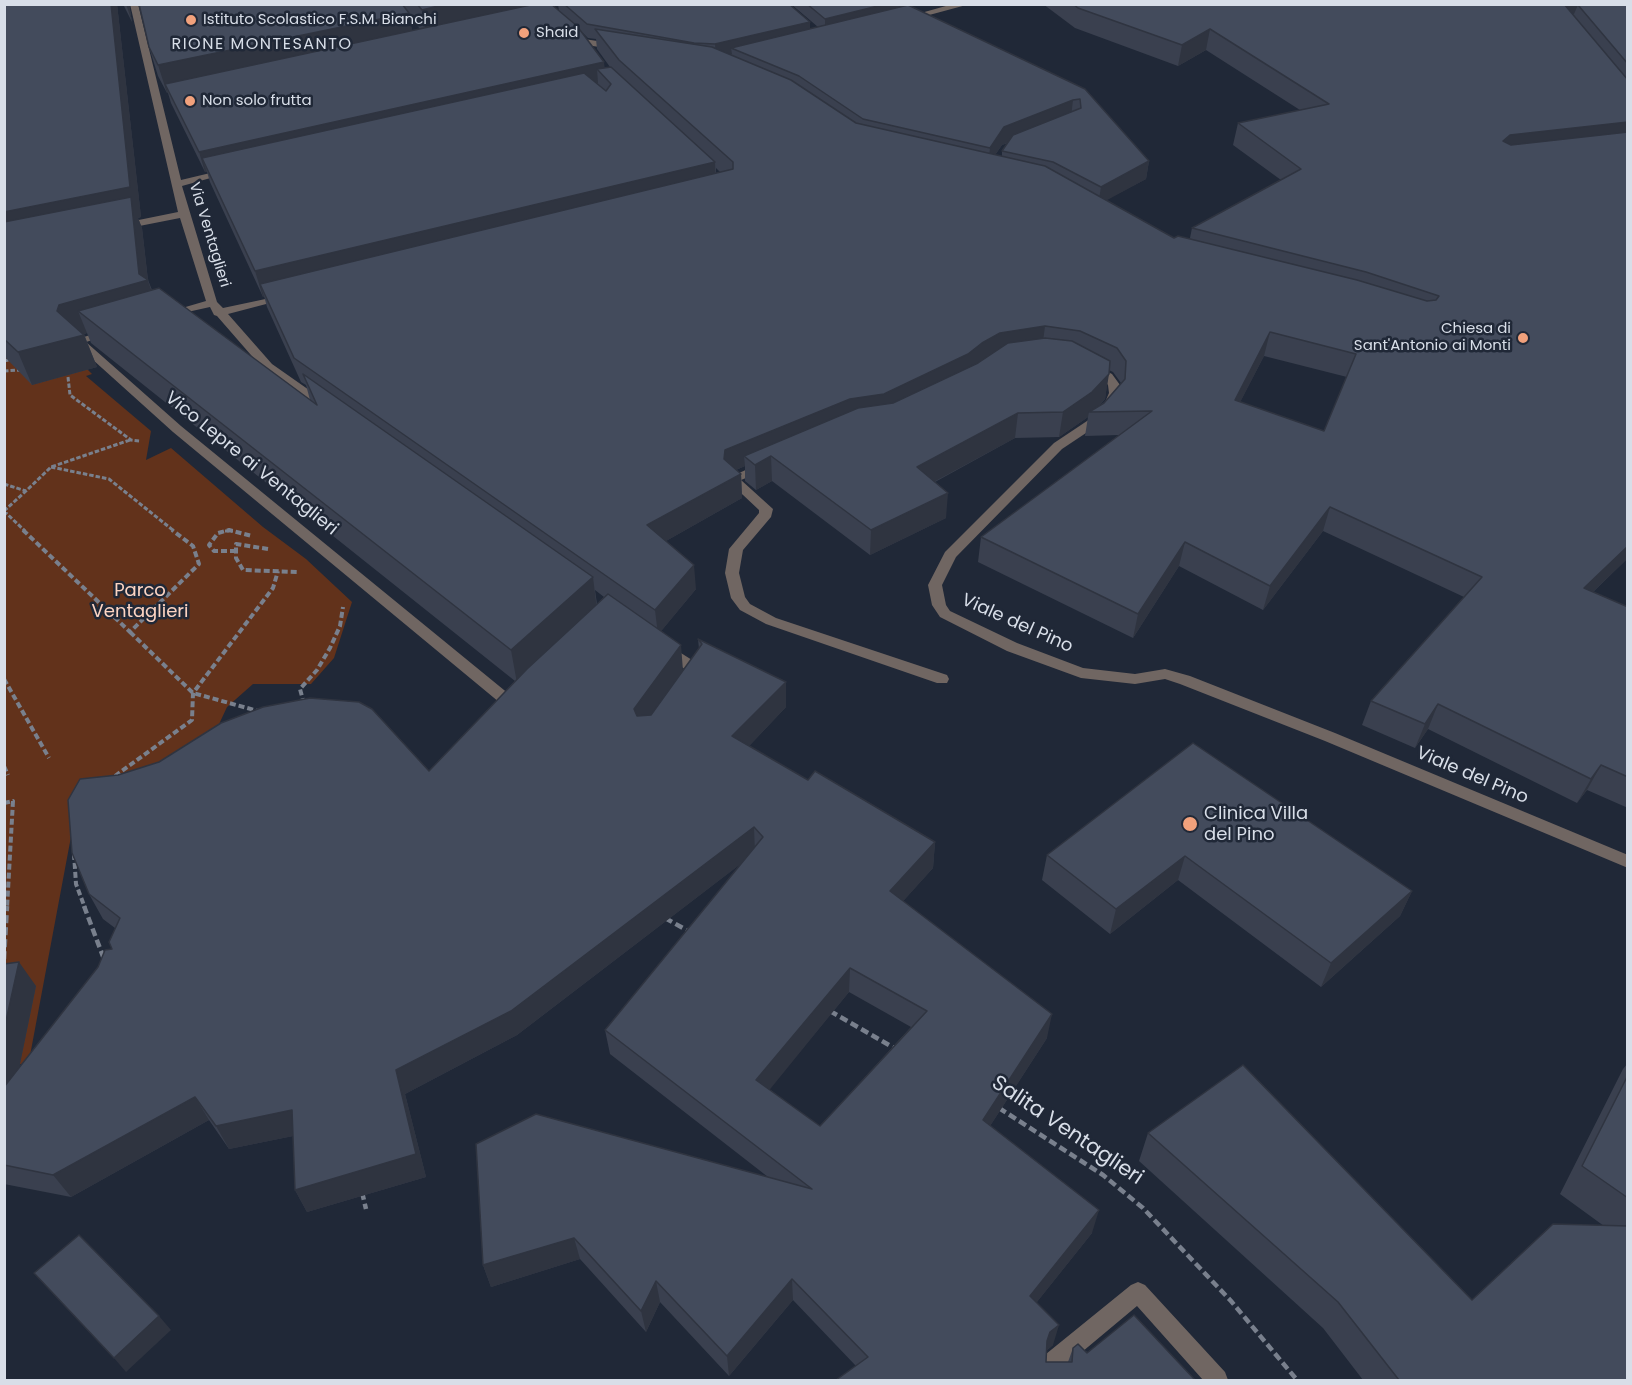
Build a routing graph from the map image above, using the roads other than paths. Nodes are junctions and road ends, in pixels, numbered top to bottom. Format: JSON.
{"nodes":[{"id":1,"x":134,"y":4,"type":"edge"},
{"id":2,"x":966,"y":4,"type":"edge"},
{"id":3,"x":899,"y":20,"type":"edge"},
{"id":4,"x":576,"y":35,"type":"edge"},
{"id":5,"x":584,"y":42,"type":"junction"},
{"id":6,"x":623,"y":48,"type":"edge"},
{"id":7,"x":591,"y":50,"type":"edge"},
{"id":8,"x":169,"y":98,"type":"edge"},
{"id":9,"x":157,"y":100,"type":"junction"},
{"id":10,"x":234,"y":171,"type":"edge"},
{"id":11,"x":177,"y":184,"type":"junction"},
{"id":12,"x":184,"y":214,"type":"junction"},
{"id":13,"x":105,"y":230,"type":"edge"},
{"id":14,"x":299,"y":293,"type":"edge"},
{"id":15,"x":215,"y":308,"type":"junction"},
{"id":16,"x":156,"y":319,"type":"edge"},
{"id":17,"x":123,"y":328,"type":"edge"},
{"id":18,"x":1080,"y":363,"type":"edge"},
{"id":19,"x":337,"y":415,"type":"edge"},
{"id":20,"x":773,"y":462,"type":"edge"},
{"id":21,"x":658,"y":642,"type":"edge"},
{"id":22,"x":942,"y":679,"type":"dead end"},
{"id":23,"x":681,"y":688,"type":"edge"},
{"id":24,"x":510,"y":703,"type":"edge"},
{"id":25,"x":1628,"y":862,"type":"edge"},
{"id":26,"x":1053,"y":1380,"type":"edge"},
{"id":27,"x":1217,"y":1380,"type":"edge"}],
"edges":[{"from":1,"to":9,"type":"street","name":"Via Ventaglieri"},
{"from":2,"to":3,"type":"street"},
{"from":4,"to":5,"type":"street"},
{"from":5,"to":6,"type":"street"},
{"from":5,"to":7,"type":"street"},
{"from":8,"to":9,"type":"street"},
{"from":9,"to":11,"type":"street","name":"Via Ventaglieri"},
{"from":10,"to":11,"type":"street"},
{"from":11,"to":12,"type":"street","name":"Via Ventaglieri"},
{"from":12,"to":13,"type":"street"},
{"from":12,"to":15,"type":"street","name":"Via Ventaglieri"},
{"from":14,"to":15,"type":"street"},
{"from":15,"to":16,"type":"street"},
{"from":15,"to":19,"type":"street","name":"Via Ventaglieri"},
{"from":17,"to":24,"type":"street","name":"Vico Lepre ai Ventaglieri"},
{"from":18,"to":25,"type":"street","name":"Viale del Pino"},
{"from":20,"to":22,"type":"street"},
{"from":21,"to":23,"type":"street"},
{"from":26,"to":27,"type":"street"}]}
